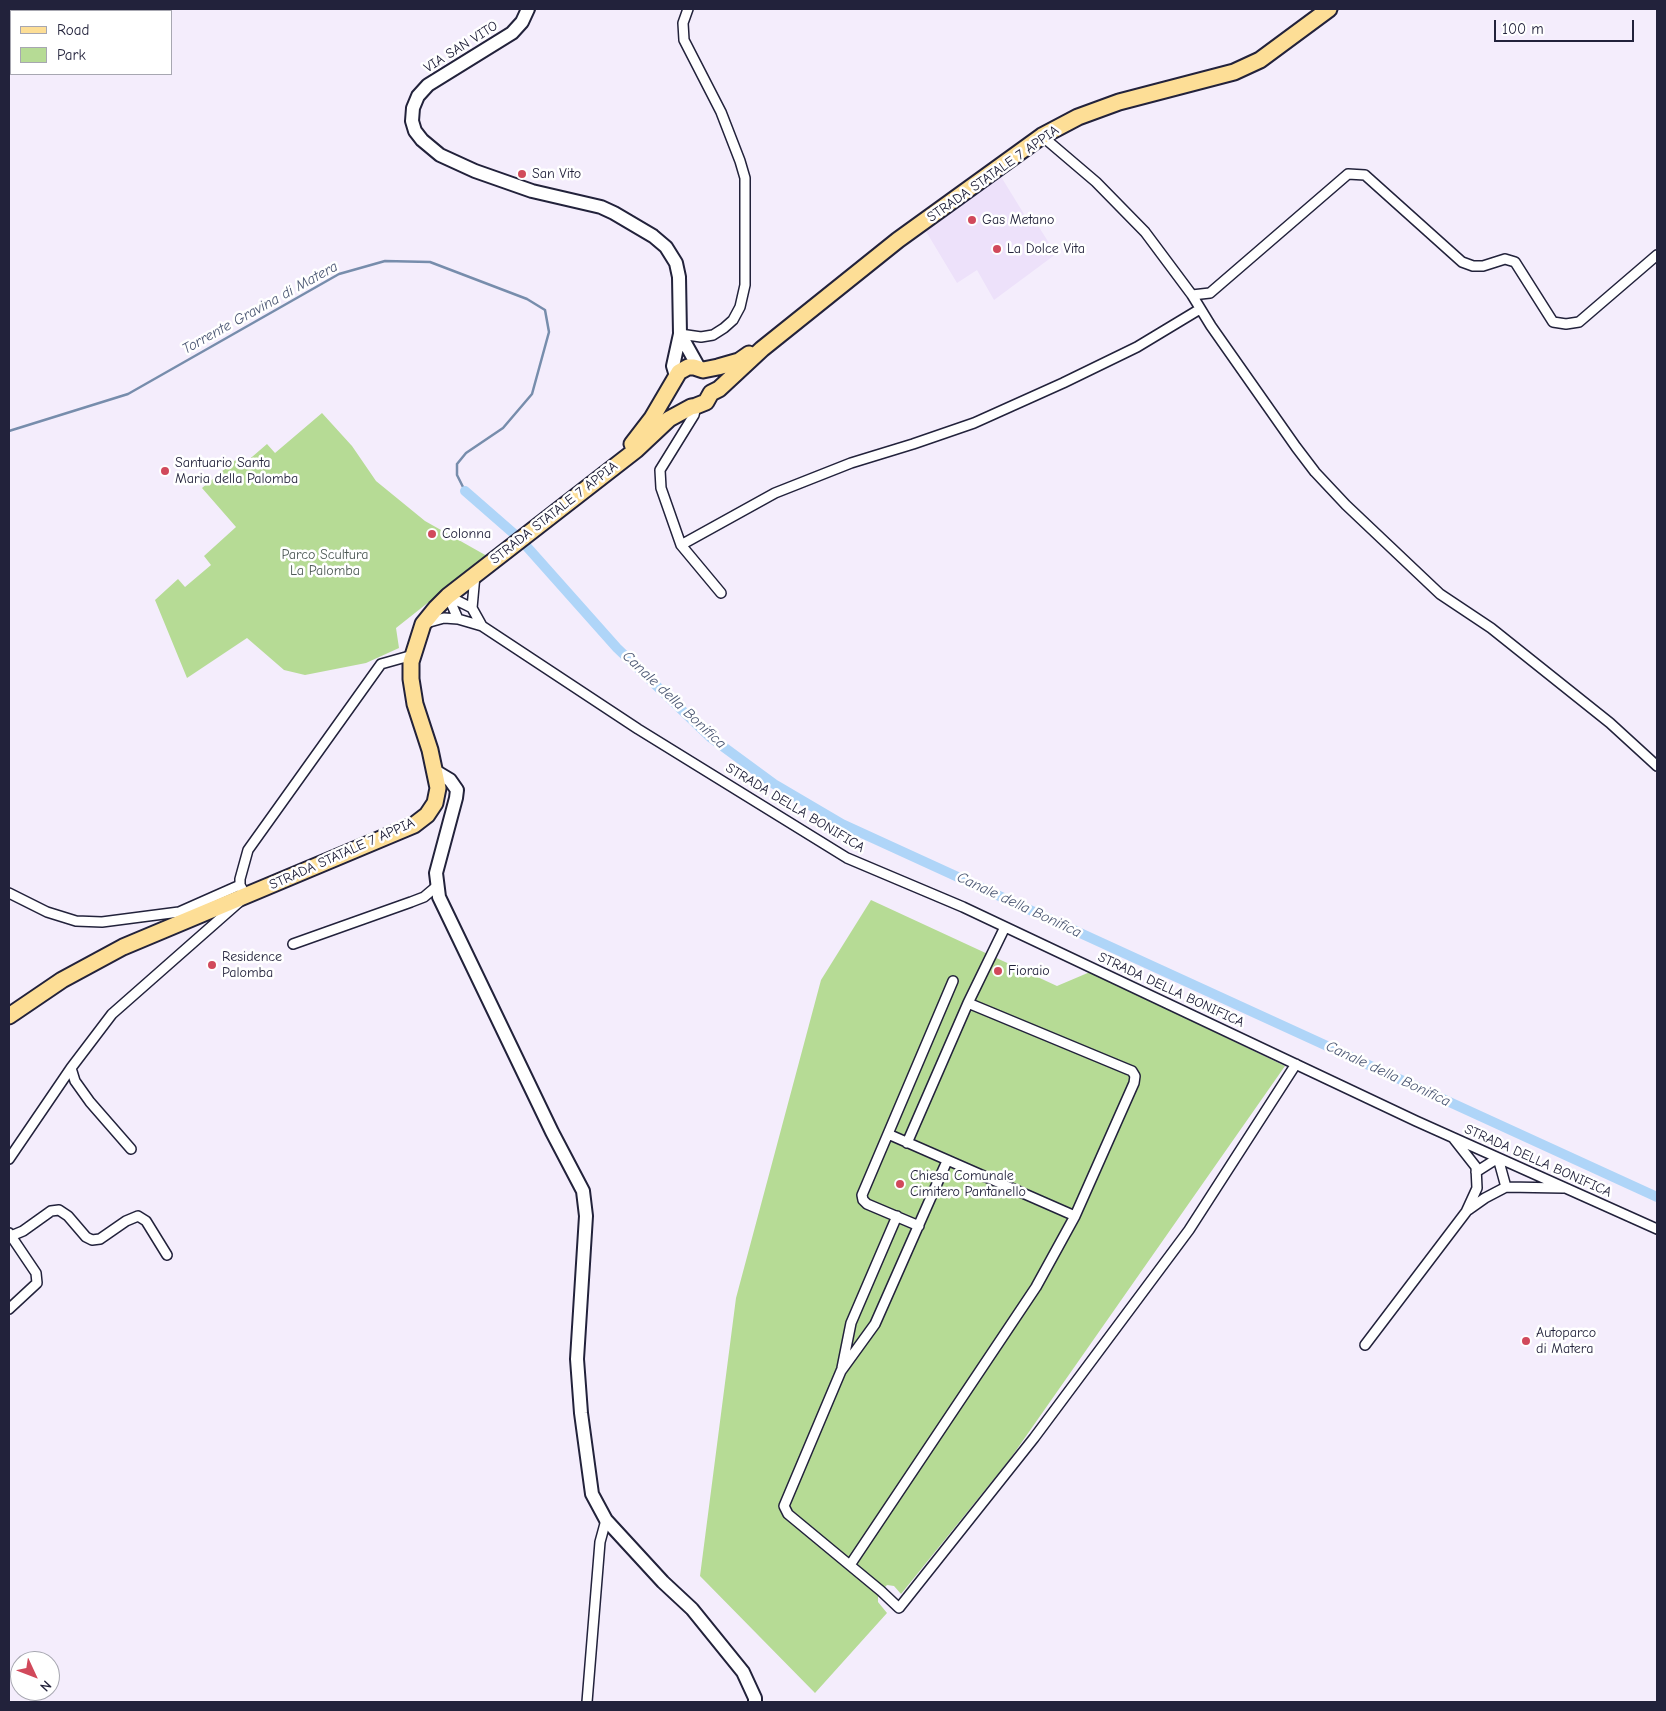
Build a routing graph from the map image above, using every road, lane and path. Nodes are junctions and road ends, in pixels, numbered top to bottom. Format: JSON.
{"nodes":[{"id":1,"x":528,"y":9,"type":"edge"},
{"id":2,"x":688,"y":9,"type":"edge"},
{"id":3,"x":1329,"y":9,"type":"edge"},
{"id":4,"x":1042,"y":136,"type":"junction"},
{"id":5,"x":1657,"y":255,"type":"edge"},
{"id":6,"x":1192,"y":295,"type":"junction"},
{"id":7,"x":1200,"y":309,"type":"junction"},
{"id":8,"x":680,"y":334,"type":"junction"},
{"id":9,"x":762,"y":348,"type":"junction"},
{"id":10,"x":701,"y":369,"type":"junction"},
{"id":11,"x":674,"y":381,"type":"junction"},
{"id":12,"x":711,"y":393,"type":"junction"},
{"id":13,"x":694,"y":407,"type":"junction"},
{"id":14,"x":622,"y":460,"type":"junction"},
{"id":15,"x":681,"y":545,"type":"junction"},
{"id":16,"x":475,"y":575,"type":"junction"},
{"id":17,"x":721,"y":593,"type":"dead end"},
{"id":18,"x":448,"y":596,"type":"junction"},
{"id":19,"x":472,"y":608,"type":"junction"},
{"id":20,"x":458,"y":618,"type":"junction"},
{"id":21,"x":423,"y":624,"type":"junction"},
{"id":22,"x":482,"y":626,"type":"junction"},
{"id":23,"x":413,"y":655,"type":"junction"},
{"id":24,"x":1657,"y":766,"type":"edge"},
{"id":25,"x":435,"y":771,"type":"junction"},
{"id":26,"x":437,"y":886,"type":"junction"},
{"id":27,"x":243,"y":891,"type":"junction"},
{"id":28,"x":9,"y":893,"type":"edge"},
{"id":29,"x":1005,"y":927,"type":"junction"},
{"id":30,"x":293,"y":944,"type":"dead end"},
{"id":31,"x":953,"y":981,"type":"dead end"},
{"id":32,"x":968,"y":1003,"type":"junction"},
{"id":33,"x":9,"y":1016,"type":"edge"},
{"id":34,"x":1296,"y":1064,"type":"junction"},
{"id":35,"x":71,"y":1068,"type":"junction"},
{"id":36,"x":888,"y":1134,"type":"junction"},
{"id":37,"x":1453,"y":1138,"type":"junction"},
{"id":38,"x":908,"y":1143,"type":"junction"},
{"id":39,"x":131,"y":1149,"type":"dead end"},
{"id":40,"x":1498,"y":1158,"type":"junction"},
{"id":41,"x":9,"y":1159,"type":"edge"},
{"id":42,"x":947,"y":1161,"type":"junction"},
{"id":43,"x":1476,"y":1172,"type":"junction"},
{"id":44,"x":1506,"y":1188,"type":"junction"},
{"id":45,"x":1565,"y":1188,"type":"junction"},
{"id":46,"x":1466,"y":1212,"type":"junction"},
{"id":47,"x":897,"y":1216,"type":"junction"},
{"id":48,"x":1075,"y":1216,"type":"junction"},
{"id":49,"x":919,"y":1226,"type":"junction"},
{"id":50,"x":1657,"y":1229,"type":"edge"},
{"id":51,"x":10,"y":1234,"type":"edge"},
{"id":52,"x":167,"y":1255,"type":"dead end"},
{"id":53,"x":9,"y":1308,"type":"edge"},
{"id":54,"x":1365,"y":1345,"type":"dead end"},
{"id":55,"x":841,"y":1371,"type":"junction"},
{"id":56,"x":606,"y":1520,"type":"junction"},
{"id":57,"x":850,"y":1565,"type":"junction"},
{"id":58,"x":587,"y":1702,"type":"edge"},
{"id":59,"x":755,"y":1702,"type":"edge"}],
"edges":[{"from":1,"to":8,"type":"main road","name":"VIA SAN VITO"},
{"from":2,"to":8,"type":"street"},
{"from":3,"to":4,"type":"main road","name":"STRADA STATALE 7 APPIA"},
{"from":4,"to":6,"type":"street"},
{"from":4,"to":9,"type":"main road","name":"STRADA STATALE 7 APPIA"},
{"from":5,"to":6,"type":"street"},
{"from":6,"to":7,"type":"street"},
{"from":7,"to":15,"type":"street"},
{"from":7,"to":24,"type":"street"},
{"from":8,"to":10,"type":"main road","name":"VIA SAN VITO"},
{"from":8,"to":11,"type":"main road","name":"VIA SAN VITO"},
{"from":9,"to":10,"type":"main road","name":"STRADA STATALE 7 APPIA"},
{"from":9,"to":12,"type":"main road","name":"STRADA STATALE 7 APPIA"},
{"from":10,"to":11,"type":"main road","name":"STRADA STATALE 7 APPIA"},
{"from":10,"to":12,"type":"main road"},
{"from":11,"to":13,"type":"main road"},
{"from":11,"to":14,"type":"main road","name":"STRADA STATALE 7 APPIA"},
{"from":12,"to":13,"type":"main road","name":"STRADA STATALE 7 APPIA"},
{"from":13,"to":14,"type":"main road","name":"STRADA STATALE 7 APPIA"},
{"from":13,"to":15,"type":"street"},
{"from":14,"to":16,"type":"main road","name":"STRADA STATALE 7 APPIA"},
{"from":15,"to":17,"type":"street"},
{"from":16,"to":18,"type":"main road","name":"STRADA STATALE 7 APPIA"},
{"from":16,"to":19,"type":"street"},
{"from":18,"to":19,"type":"street"},
{"from":18,"to":20,"type":"street"},
{"from":18,"to":21,"type":"main road","name":"STRADA STATALE 7 APPIA"},
{"from":19,"to":22,"type":"street"},
{"from":20,"to":21,"type":"street"},
{"from":20,"to":22,"type":"street"},
{"from":21,"to":23,"type":"main road","name":"STRADA STATALE 7 APPIA"},
{"from":22,"to":29,"type":"street","name":"STRADA DELLA BONIFICA"},
{"from":23,"to":25,"type":"main road","name":"STRADA STATALE 7 APPIA"},
{"from":23,"to":27,"type":"street"},
{"from":25,"to":26,"type":"main road"},
{"from":25,"to":27,"type":"main road","name":"STRADA STATALE 7 APPIA"},
{"from":26,"to":30,"type":"street"},
{"from":26,"to":56,"type":"main road"},
{"from":27,"to":28,"type":"street"},
{"from":27,"to":33,"type":"main road","name":"STRADA STATALE 7 APPIA"},
{"from":27,"to":35,"type":"street"},
{"from":29,"to":32,"type":"street"},
{"from":29,"to":34,"type":"street","name":"STRADA DELLA BONIFICA"},
{"from":31,"to":36,"type":"street"},
{"from":32,"to":38,"type":"street"},
{"from":32,"to":48,"type":"street"},
{"from":34,"to":37,"type":"street","name":"STRADA DELLA BONIFICA"},
{"from":34,"to":57,"type":"street"},
{"from":35,"to":39,"type":"street"},
{"from":35,"to":41,"type":"street"},
{"from":36,"to":38,"type":"street"},
{"from":36,"to":47,"type":"street"},
{"from":37,"to":40,"type":"street","name":"STRADA DELLA BONIFICA"},
{"from":37,"to":43,"type":"street"},
{"from":38,"to":42,"type":"street"},
{"from":40,"to":43,"type":"street"},
{"from":40,"to":44,"type":"street"},
{"from":40,"to":45,"type":"street","name":"STRADA DELLA BONIFICA"},
{"from":42,"to":48,"type":"street"},
{"from":42,"to":49,"type":"street"},
{"from":43,"to":46,"type":"street"},
{"from":44,"to":45,"type":"street"},
{"from":44,"to":46,"type":"street"},
{"from":45,"to":50,"type":"street","name":"STRADA DELLA BONIFICA"},
{"from":46,"to":54,"type":"street"},
{"from":47,"to":49,"type":"street"},
{"from":47,"to":55,"type":"street"},
{"from":48,"to":57,"type":"street"},
{"from":49,"to":55,"type":"street"},
{"from":51,"to":52,"type":"street"},
{"from":51,"to":53,"type":"street"},
{"from":55,"to":57,"type":"street"},
{"from":56,"to":58,"type":"street"},
{"from":56,"to":59,"type":"main road"}]}
